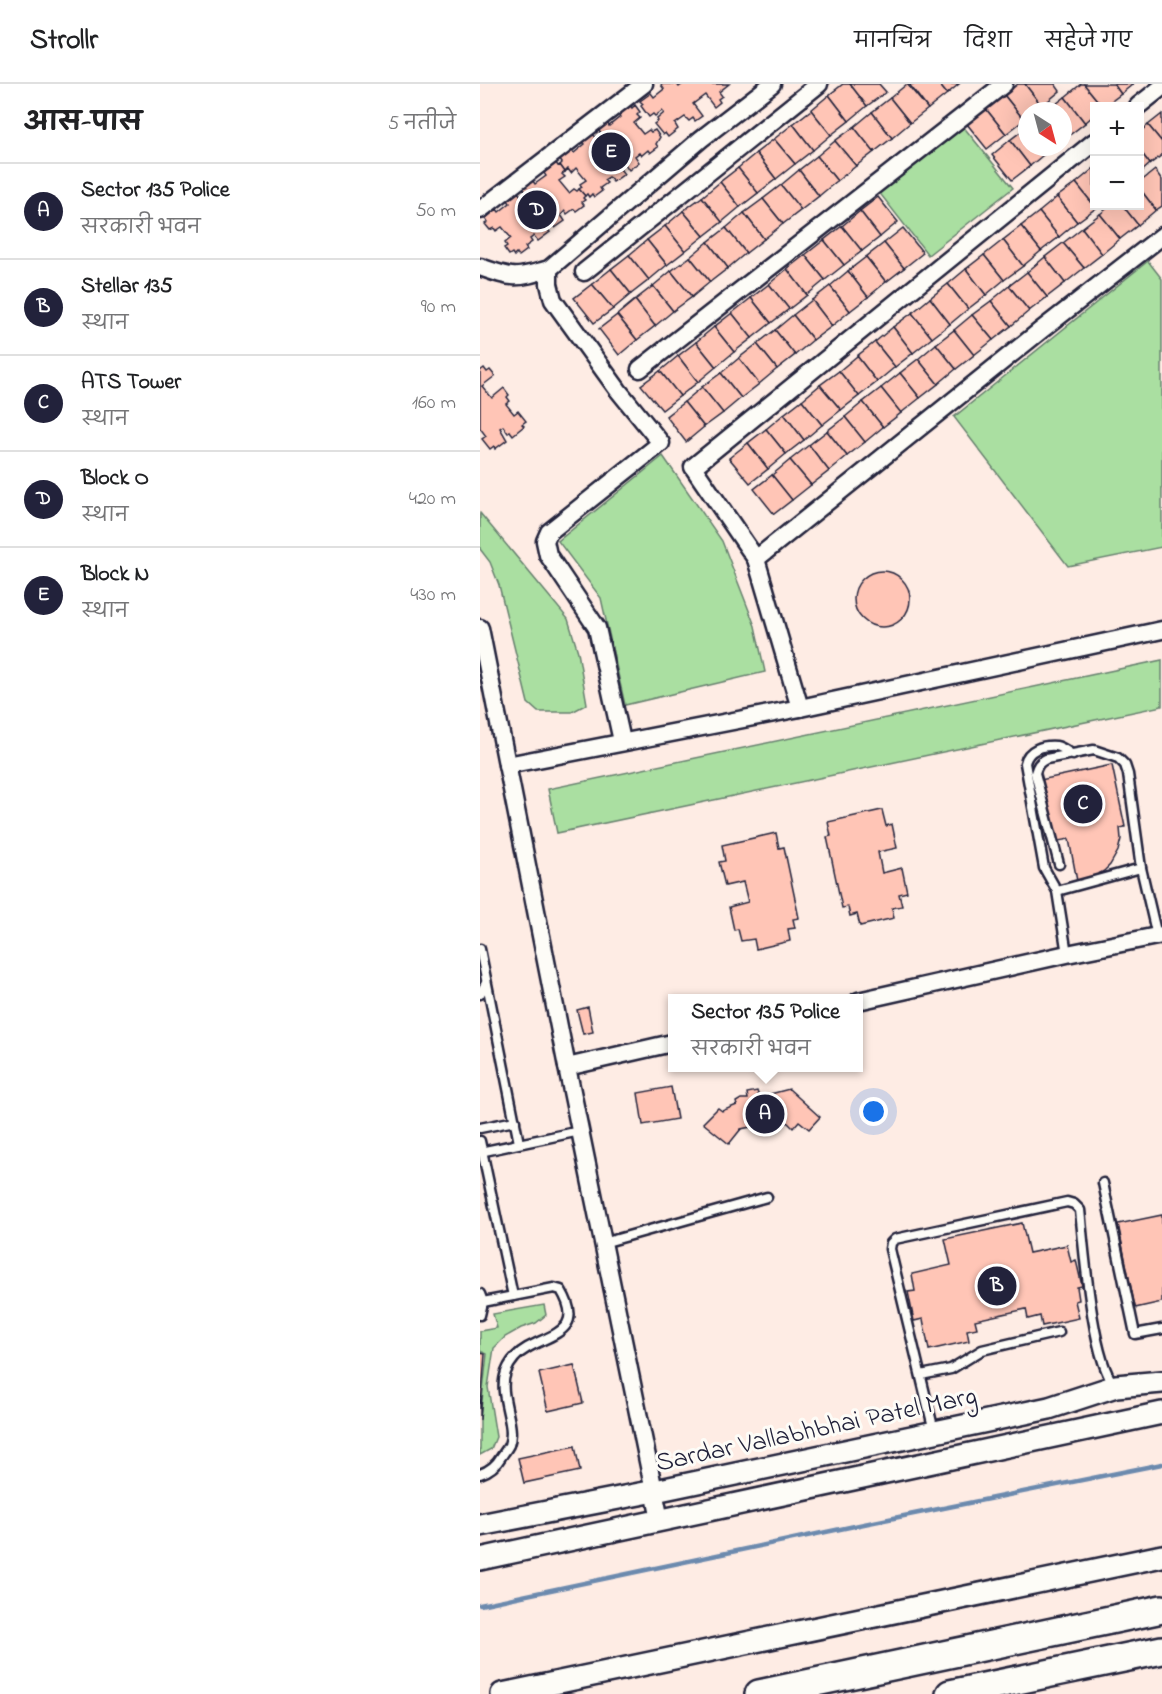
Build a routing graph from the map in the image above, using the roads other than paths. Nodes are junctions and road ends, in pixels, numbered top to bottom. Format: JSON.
{"nodes":[{"id":1,"x":644,"y":84,"type":"edge"},
{"id":2,"x":772,"y":84,"type":"edge"},
{"id":3,"x":819,"y":84,"type":"edge"},
{"id":4,"x":1004,"y":84,"type":"edge"},
{"id":5,"x":1162,"y":87,"type":"edge"},
{"id":6,"x":1143,"y":102,"type":"edge"},
{"id":7,"x":1090,"y":146,"type":"edge"},
{"id":8,"x":480,"y":210,"type":"edge"},
{"id":9,"x":1162,"y":236,"type":"edge"},
{"id":10,"x":480,"y":267,"type":"edge"},
{"id":11,"x":549,"y":269,"type":"junction"},
{"id":12,"x":584,"y":272,"type":"dead end"},
{"id":13,"x":640,"y":369,"type":"dead end"},
{"id":14,"x":756,"y":559,"type":"junction"},
{"id":15,"x":480,"y":628,"type":"edge"},
{"id":16,"x":1162,"y":630,"type":"edge"},
{"id":17,"x":800,"y":708,"type":"junction"},
{"id":18,"x":622,"y":741,"type":"junction"},
{"id":19,"x":1074,"y":755,"type":"junction"},
{"id":20,"x":507,"y":765,"type":"junction"},
{"id":21,"x":1059,"y":864,"type":"dead end"},
{"id":22,"x":1142,"y":868,"type":"junction"},
{"id":23,"x":1057,"y":891,"type":"junction"},
{"id":24,"x":1160,"y":935,"type":"edge"},
{"id":25,"x":480,"y":950,"type":"edge"},
{"id":26,"x":1067,"y":954,"type":"junction"},
{"id":27,"x":481,"y":961,"type":"edge"},
{"id":28,"x":486,"y":983,"type":"junction"},
{"id":29,"x":480,"y":993,"type":"edge"},
{"id":30,"x":863,"y":1000,"type":"edge"},
{"id":31,"x":668,"y":1044,"type":"edge"},
{"id":32,"x":567,"y":1067,"type":"junction"},
{"id":33,"x":514,"y":1121,"type":"junction"},
{"id":34,"x":480,"y":1128,"type":"edge"},
{"id":35,"x":580,"y":1131,"type":"junction"},
{"id":36,"x":480,"y":1142,"type":"edge"},
{"id":37,"x":519,"y":1143,"type":"junction"},
{"id":38,"x":481,"y":1152,"type":"edge"},
{"id":39,"x":483,"y":1172,"type":"edge"},
{"id":40,"x":1102,"y":1183,"type":"dead end"},
{"id":41,"x":767,"y":1197,"type":"dead end"},
{"id":42,"x":603,"y":1243,"type":"junction"},
{"id":43,"x":513,"y":1296,"type":"junction"},
{"id":44,"x":482,"y":1298,"type":"edge"},
{"id":45,"x":480,"y":1315,"type":"edge"},
{"id":46,"x":1162,"y":1329,"type":"edge"},
{"id":47,"x":1059,"y":1332,"type":"dead end"},
{"id":48,"x":921,"y":1375,"type":"junction"},
{"id":49,"x":1162,"y":1382,"type":"edge"},
{"id":50,"x":1116,"y":1386,"type":"junction"},
{"id":51,"x":1162,"y":1413,"type":"edge"},
{"id":52,"x":934,"y":1432,"type":"junction"},
{"id":53,"x":480,"y":1474,"type":"edge"},
{"id":54,"x":655,"y":1491,"type":"junction"},
{"id":55,"x":660,"y":1520,"type":"junction"},
{"id":56,"x":480,"y":1525,"type":"edge"},
{"id":57,"x":1162,"y":1556,"type":"edge"},
{"id":58,"x":480,"y":1559,"type":"edge"},
{"id":59,"x":1162,"y":1609,"type":"edge"},
{"id":60,"x":1162,"y":1650,"type":"edge"},
{"id":61,"x":502,"y":1694,"type":"edge"},
{"id":62,"x":759,"y":1694,"type":"edge"},
{"id":63,"x":950,"y":1694,"type":"edge"}],
"edges":[{"from":1,"to":8,"type":"street"},
{"from":2,"to":11,"type":"street"},
{"from":3,"to":12,"type":"street"},
{"from":4,"to":13,"type":"street"},
{"from":5,"to":6,"type":"street"},
{"from":7,"to":14,"type":"street"},
{"from":9,"to":14,"type":"street"},
{"from":10,"to":11,"type":"street"},
{"from":11,"to":18,"type":"street"},
{"from":14,"to":17,"type":"street"},
{"from":15,"to":20,"type":"street"},
{"from":16,"to":17,"type":"street"},
{"from":17,"to":18,"type":"street"},
{"from":18,"to":20,"type":"street"},
{"from":19,"to":21,"type":"lane"},
{"from":19,"to":22,"type":"lane"},
{"from":19,"to":23,"type":"lane"},
{"from":20,"to":32,"type":"street"},
{"from":22,"to":23,"type":"lane"},
{"from":22,"to":24,"type":"lane"},
{"from":23,"to":26,"type":"lane"},
{"from":24,"to":26,"type":"street"},
{"from":25,"to":27,"type":"lane"},
{"from":26,"to":30,"type":"street"},
{"from":27,"to":28,"type":"lane"},
{"from":28,"to":29,"type":"lane"},
{"from":28,"to":33,"type":"lane"},
{"from":31,"to":32,"type":"street"},
{"from":32,"to":35,"type":"street"},
{"from":33,"to":34,"type":"lane"},
{"from":33,"to":37,"type":"lane"},
{"from":35,"to":37,"type":"lane"},
{"from":35,"to":42,"type":"street"},
{"from":36,"to":38,"type":"lane"},
{"from":37,"to":38,"type":"lane"},
{"from":38,"to":39,"type":"lane"},
{"from":39,"to":43,"type":"lane"},
{"from":40,"to":46,"type":"lane"},
{"from":41,"to":42,"type":"lane"},
{"from":42,"to":54,"type":"street"},
{"from":43,"to":44,"type":"lane"},
{"from":43,"to":53,"type":"lane"},
{"from":44,"to":45,"type":"lane"},
{"from":47,"to":48,"type":"lane"},
{"from":48,"to":50,"type":"lane"},
{"from":48,"to":52,"type":"lane"},
{"from":49,"to":50,"type":"street","name":"Sardar Vallabhbhai Patel Marg"},
{"from":50,"to":52,"type":"street","name":"Sardar Vallabhbhai Patel Marg"},
{"from":51,"to":55,"type":"street"},
{"from":52,"to":54,"type":"street","name":"Sardar Vallabhbhai Patel Marg"},
{"from":54,"to":55,"type":"street"},
{"from":54,"to":56,"type":"street","name":"Sardar Vallabhbhai Patel Marg"},
{"from":55,"to":58,"type":"street"},
{"from":57,"to":61,"type":"street"},
{"from":59,"to":62,"type":"highway"},
{"from":60,"to":63,"type":"highway"}]}
